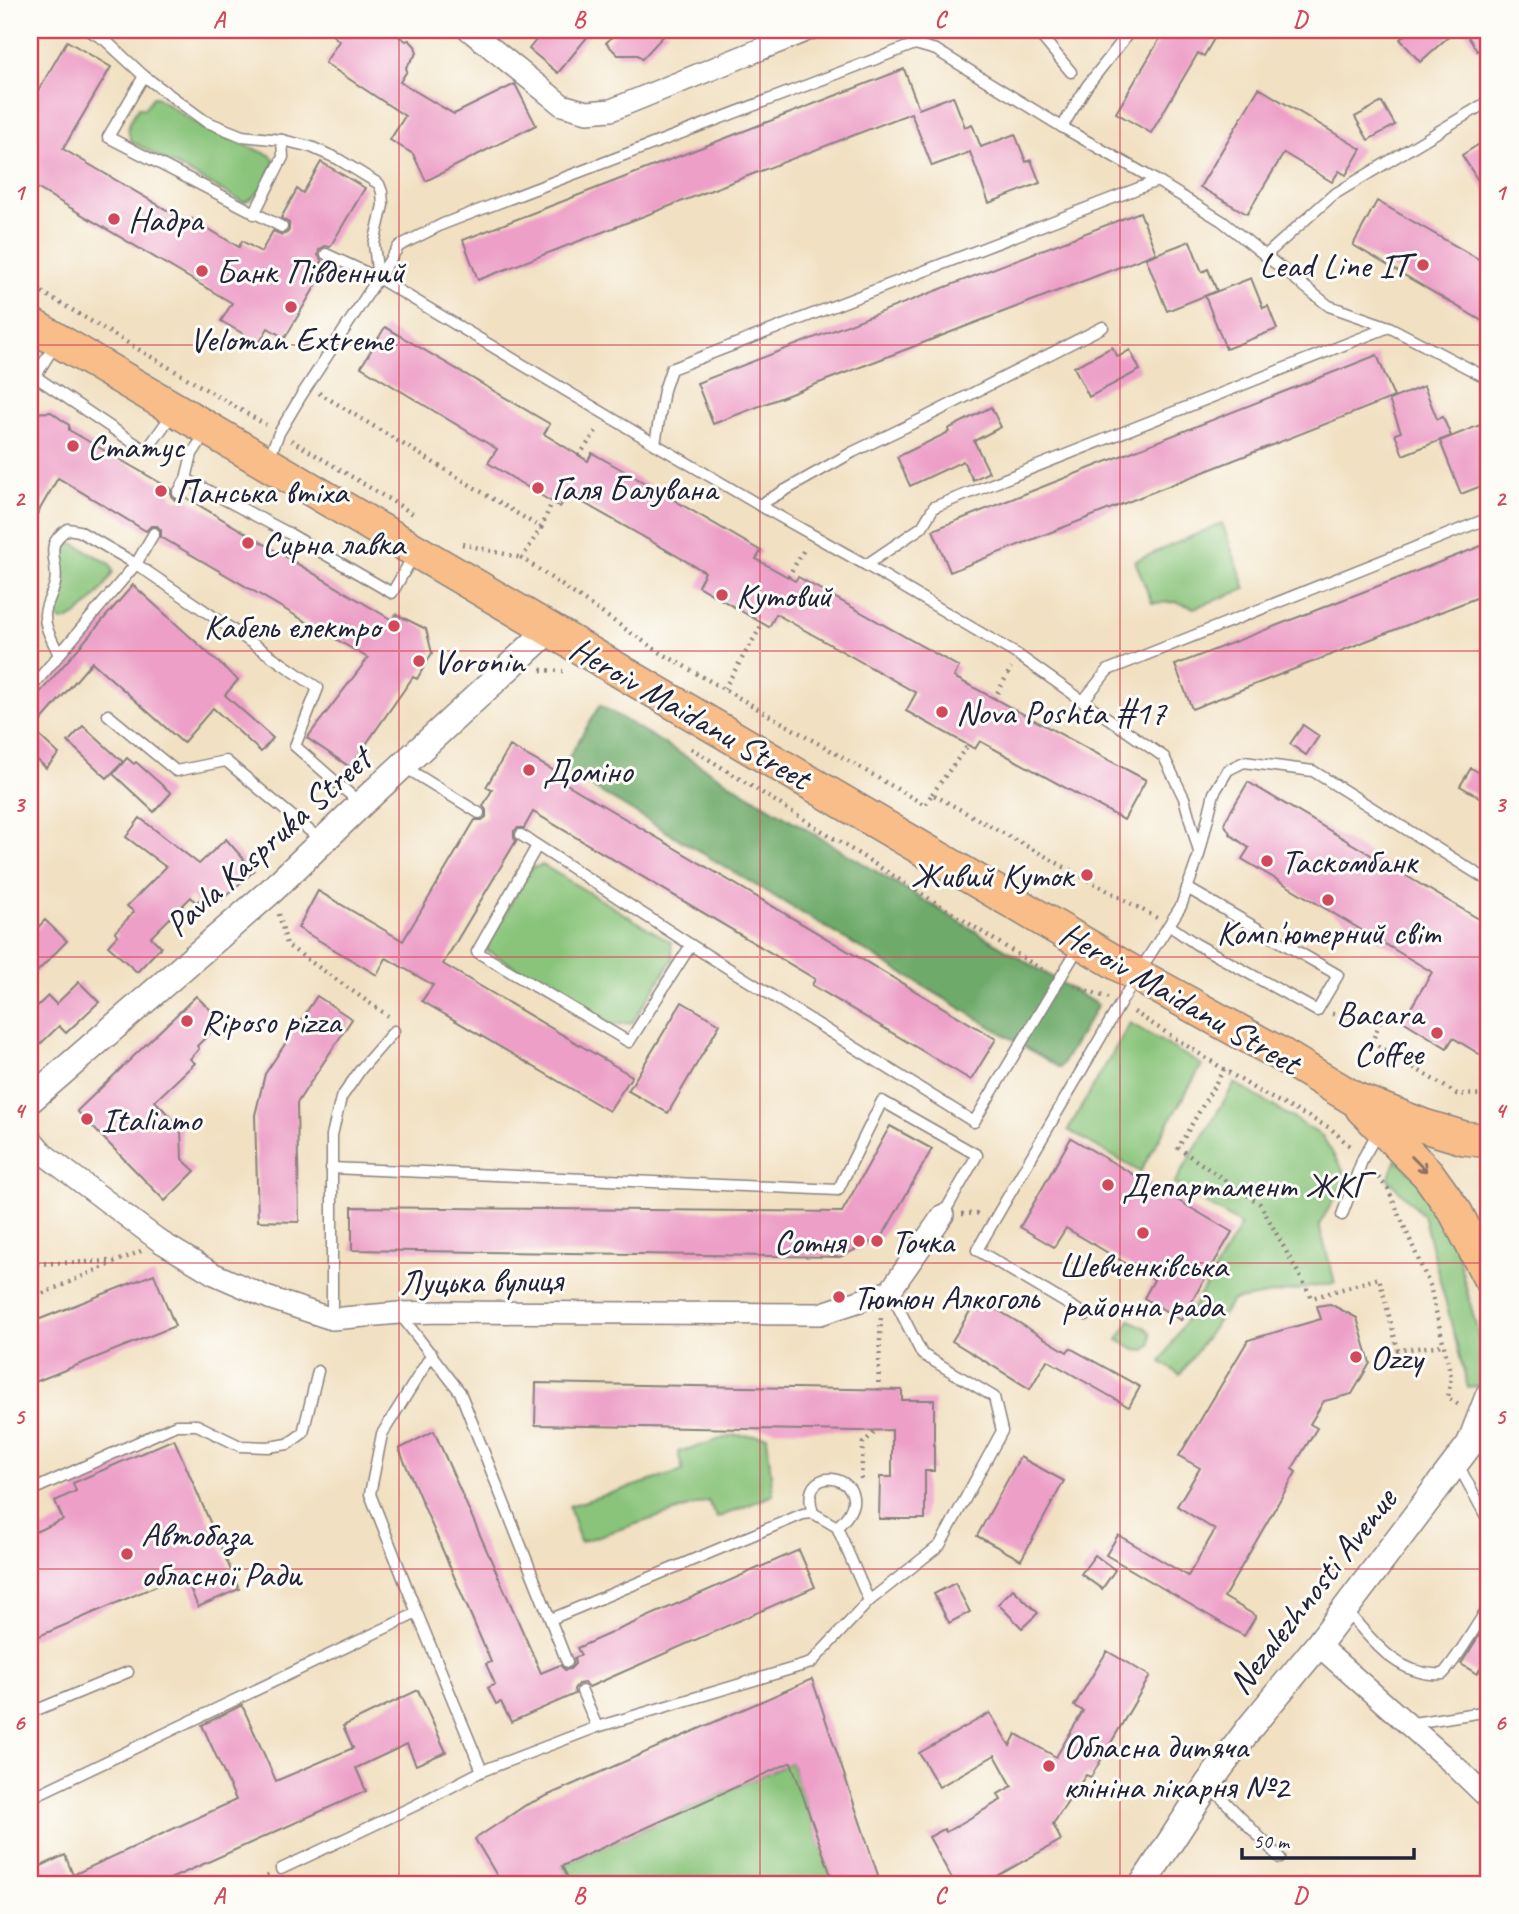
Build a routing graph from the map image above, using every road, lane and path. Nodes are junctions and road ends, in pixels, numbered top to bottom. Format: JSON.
{"nodes":[{"id":1,"x":88,"y":30,"type":"edge"},
{"id":2,"x":469,"y":30,"type":"edge"},
{"id":3,"x":808,"y":30,"type":"edge"},
{"id":4,"x":1036,"y":30,"type":"edge"},
{"id":5,"x":1131,"y":30,"type":"edge"},
{"id":6,"x":1071,"y":72,"type":"dead end"},
{"id":7,"x":145,"y":76,"type":"junction"},
{"id":8,"x":1489,"y":101,"type":"edge"},
{"id":9,"x":1062,"y":127,"type":"junction"},
{"id":10,"x":282,"y":140,"type":"junction"},
{"id":11,"x":1157,"y":181,"type":"junction"},
{"id":12,"x":254,"y":214,"type":"junction"},
{"id":13,"x":282,"y":228,"type":"dead end"},
{"id":14,"x":326,"y":254,"type":"dead end"},
{"id":15,"x":1266,"y":255,"type":"junction"},
{"id":16,"x":378,"y":278,"type":"junction"},
{"id":17,"x":1103,"y":327,"type":"dead end"},
{"id":18,"x":1389,"y":327,"type":"junction"},
{"id":19,"x":39,"y":332,"type":"edge"},
{"id":20,"x":1489,"y":379,"type":"edge"},
{"id":21,"x":33,"y":381,"type":"edge"},
{"id":22,"x":308,"y":386,"type":"junction"},
{"id":23,"x":175,"y":410,"type":"junction"},
{"id":24,"x":606,"y":415,"type":"junction"},
{"id":25,"x":208,"y":428,"type":"junction"},
{"id":26,"x":655,"y":444,"type":"junction"},
{"id":27,"x":579,"y":456,"type":"dead end"},
{"id":28,"x":267,"y":462,"type":"junction"},
{"id":29,"x":186,"y":479,"type":"junction"},
{"id":30,"x":178,"y":494,"type":"dead end"},
{"id":31,"x":552,"y":502,"type":"dead end"},
{"id":32,"x":759,"y":505,"type":"junction"},
{"id":33,"x":1489,"y":518,"type":"edge"},
{"id":34,"x":541,"y":528,"type":"junction"},
{"id":35,"x":154,"y":533,"type":"dead end"},
{"id":36,"x":812,"y":535,"type":"junction"},
{"id":37,"x":417,"y":550,"type":"junction"},
{"id":38,"x":136,"y":564,"type":"junction"},
{"id":39,"x":866,"y":565,"type":"junction"},
{"id":40,"x":788,"y":577,"type":"dead end"},
{"id":41,"x":763,"y":624,"type":"dead end"},
{"id":42,"x":549,"y":630,"type":"junction"},
{"id":43,"x":59,"y":655,"type":"junction"},
{"id":44,"x":1018,"y":655,"type":"junction"},
{"id":45,"x":565,"y":671,"type":"dead end"},
{"id":46,"x":533,"y":674,"type":"dead end"},
{"id":47,"x":30,"y":689,"type":"edge"},
{"id":48,"x":724,"y":689,"type":"junction"},
{"id":49,"x":995,"y":699,"type":"dead end"},
{"id":50,"x":1083,"y":701,"type":"junction"},
{"id":51,"x":108,"y":715,"type":"dead end"},
{"id":52,"x":686,"y":745,"type":"dead end"},
{"id":53,"x":968,"y":745,"type":"dead end"},
{"id":54,"x":403,"y":766,"type":"junction"},
{"id":55,"x":932,"y":794,"type":"junction"},
{"id":56,"x":361,"y":804,"type":"junction"},
{"id":57,"x":479,"y":813,"type":"dead end"},
{"id":58,"x":521,"y":835,"type":"dead end"},
{"id":59,"x":322,"y":841,"type":"junction"},
{"id":60,"x":537,"y":846,"type":"junction"},
{"id":61,"x":1199,"y":855,"type":"junction"},
{"id":62,"x":1489,"y":881,"type":"edge"},
{"id":63,"x":1187,"y":888,"type":"junction"},
{"id":64,"x":272,"y":890,"type":"junction"},
{"id":65,"x":1170,"y":926,"type":"junction"},
{"id":66,"x":1081,"y":942,"type":"junction"},
{"id":67,"x":691,"y":945,"type":"junction"},
{"id":68,"x":1059,"y":980,"type":"junction"},
{"id":69,"x":1130,"y":989,"type":"junction"},
{"id":70,"x":1317,"y":1011,"type":"junction"},
{"id":71,"x":394,"y":1031,"type":"joint"},
{"id":72,"x":1224,"y":1069,"type":"junction"},
{"id":73,"x":1489,"y":1096,"type":"edge"},
{"id":74,"x":1353,"y":1098,"type":"junction"},
{"id":75,"x":30,"y":1100,"type":"edge"},
{"id":76,"x":1381,"y":1126,"type":"junction"},
{"id":77,"x":30,"y":1138,"type":"edge"},
{"id":78,"x":1489,"y":1141,"type":"edge"},
{"id":79,"x":1363,"y":1158,"type":"junction"},
{"id":80,"x":331,"y":1168,"type":"junction"},
{"id":81,"x":999,"y":1212,"type":"junction"},
{"id":82,"x":943,"y":1214,"type":"junction"},
{"id":83,"x":1342,"y":1214,"type":"dead end"},
{"id":84,"x":1489,"y":1233,"type":"edge"},
{"id":85,"x":161,"y":1242,"type":"junction"},
{"id":86,"x":120,"y":1261,"type":"junction"},
{"id":87,"x":30,"y":1264,"type":"edge"},
{"id":88,"x":1489,"y":1277,"type":"edge"},
{"id":89,"x":886,"y":1293,"type":"junction"},
{"id":90,"x":30,"y":1299,"type":"edge"},
{"id":91,"x":400,"y":1313,"type":"junction"},
{"id":92,"x":1086,"y":1315,"type":"dead end"},
{"id":93,"x":332,"y":1319,"type":"junction"},
{"id":94,"x":1444,"y":1345,"type":"junction"},
{"id":95,"x":432,"y":1354,"type":"junction"},
{"id":96,"x":318,"y":1371,"type":"dead end"},
{"id":97,"x":878,"y":1390,"type":"dead end"},
{"id":98,"x":877,"y":1430,"type":"dead end"},
{"id":99,"x":1477,"y":1430,"type":"edge"},
{"id":100,"x":30,"y":1491,"type":"edge"},
{"id":101,"x":853,"y":1493,"type":"junction"},
{"id":102,"x":813,"y":1513,"type":"junction"},
{"id":103,"x":1489,"y":1522,"type":"edge"},
{"id":104,"x":837,"y":1527,"type":"junction"},
{"id":105,"x":869,"y":1601,"type":"junction"},
{"id":106,"x":1489,"y":1607,"type":"edge"},
{"id":107,"x":1345,"y":1609,"type":"junction"},
{"id":108,"x":417,"y":1612,"type":"junction"},
{"id":109,"x":551,"y":1619,"type":"junction"},
{"id":110,"x":1318,"y":1645,"type":"junction"},
{"id":111,"x":567,"y":1662,"type":"dead end"},
{"id":112,"x":128,"y":1672,"type":"dead end"},
{"id":113,"x":582,"y":1691,"type":"dead end"},
{"id":114,"x":30,"y":1708,"type":"edge"},
{"id":115,"x":1489,"y":1711,"type":"edge"},
{"id":116,"x":1407,"y":1724,"type":"junction"},
{"id":117,"x":597,"y":1727,"type":"junction"},
{"id":118,"x":482,"y":1771,"type":"junction"},
{"id":119,"x":1208,"y":1784,"type":"junction"},
{"id":120,"x":30,"y":1798,"type":"edge"},
{"id":121,"x":1489,"y":1799,"type":"edge"},
{"id":122,"x":1280,"y":1858,"type":"dead end"},
{"id":123,"x":281,"y":1869,"type":"dead end"},
{"id":124,"x":1142,"y":1882,"type":"edge"}],
"edges":[{"from":1,"to":7,"type":"lane"},
{"from":2,"to":3,"type":"street"},
{"from":4,"to":6,"type":"lane"},
{"from":5,"to":9,"type":"lane"},
{"from":7,"to":10,"type":"lane"},
{"from":7,"to":12,"type":"lane"},
{"from":8,"to":15,"type":"lane"},
{"from":9,"to":11,"type":"lane"},
{"from":9,"to":16,"type":"lane"},
{"from":10,"to":12,"type":"lane"},
{"from":10,"to":16,"type":"lane"},
{"from":11,"to":15,"type":"lane"},
{"from":11,"to":26,"type":"lane"},
{"from":12,"to":13,"type":"lane"},
{"from":14,"to":16,"type":"lane"},
{"from":15,"to":18,"type":"lane"},
{"from":16,"to":22,"type":"lane"},
{"from":16,"to":24,"type":"lane"},
{"from":17,"to":32,"type":"lane"},
{"from":18,"to":20,"type":"lane"},
{"from":18,"to":39,"type":"lane"},
{"from":19,"to":21,"type":"lane"},
{"from":19,"to":23,"type":"main road","name":"Heroiv Maidanu Street"},
{"from":21,"to":23,"type":"lane"},
{"from":22,"to":28,"type":"lane"},
{"from":22,"to":34,"type":"path"},
{"from":23,"to":25,"type":"main road","name":"Heroiv Maidanu Street"},
{"from":24,"to":26,"type":"lane"},
{"from":24,"to":27,"type":"path"},
{"from":25,"to":28,"type":"main road","name":"Heroiv Maidanu Street"},
{"from":25,"to":29,"type":"lane"},
{"from":26,"to":32,"type":"lane"},
{"from":28,"to":37,"type":"main road","name":"Heroiv Maidanu Street"},
{"from":29,"to":30,"type":"lane"},
{"from":29,"to":37,"type":"lane"},
{"from":31,"to":34,"type":"path"},
{"from":32,"to":36,"type":"lane"},
{"from":33,"to":50,"type":"lane"},
{"from":34,"to":48,"type":"path"},
{"from":35,"to":38,"type":"lane"},
{"from":36,"to":39,"type":"lane"},
{"from":36,"to":40,"type":"path"},
{"from":37,"to":42,"type":"main road","name":"Heroiv Maidanu Street"},
{"from":38,"to":43,"type":"lane"},
{"from":38,"to":43,"type":"lane"},
{"from":38,"to":56,"type":"lane"},
{"from":39,"to":44,"type":"lane"},
{"from":41,"to":48,"type":"path"},
{"from":42,"to":54,"type":"street","name":"Pavla Kaspruka Street"},
{"from":42,"to":66,"type":"main road","name":"Heroiv Maidanu Street"},
{"from":43,"to":47,"type":"lane"},
{"from":44,"to":49,"type":"path"},
{"from":44,"to":50,"type":"lane"},
{"from":45,"to":46,"type":"path"},
{"from":48,"to":55,"type":"path"},
{"from":50,"to":61,"type":"lane"},
{"from":51,"to":59,"type":"lane"},
{"from":52,"to":68,"type":"path"},
{"from":53,"to":55,"type":"path"},
{"from":54,"to":56,"type":"street","name":"Pavla Kaspruka Street"},
{"from":54,"to":57,"type":"lane"},
{"from":55,"to":65,"type":"path"},
{"from":56,"to":59,"type":"street","name":"Pavla Kaspruka Street"},
{"from":58,"to":60,"type":"lane"},
{"from":59,"to":64,"type":"street","name":"Pavla Kaspruka Street"},
{"from":60,"to":67,"type":"lane"},
{"from":60,"to":67,"type":"lane"},
{"from":61,"to":62,"type":"lane"},
{"from":61,"to":63,"type":"lane"},
{"from":63,"to":65,"type":"lane"},
{"from":63,"to":70,"type":"lane"},
{"from":64,"to":71,"type":"path"},
{"from":64,"to":75,"type":"street","name":"Pavla Kaspruka Street"},
{"from":65,"to":69,"type":"lane"},
{"from":65,"to":70,"type":"lane"},
{"from":66,"to":68,"type":"lane"},
{"from":66,"to":69,"type":"main road","name":"Heroiv Maidanu Street"},
{"from":67,"to":68,"type":"lane"},
{"from":68,"to":69,"type":"path"},
{"from":69,"to":72,"type":"path"},
{"from":69,"to":74,"type":"main road","name":"Heroiv Maidanu Street"},
{"from":69,"to":81,"type":"lane"},
{"from":70,"to":73,"type":"path"},
{"from":71,"to":80,"type":"lane"},
{"from":72,"to":79,"type":"path"},
{"from":72,"to":94,"type":"path"},
{"from":74,"to":76,"type":"main road"},
{"from":74,"to":78,"type":"main road"},
{"from":76,"to":79,"type":"lane"},
{"from":76,"to":88,"type":"main road","one_way":true},
{"from":77,"to":85,"type":"street","name":"Луцька вулиця"},
{"from":79,"to":83,"type":"lane"},
{"from":79,"to":94,"type":"path"},
{"from":80,"to":82,"type":"lane"},
{"from":80,"to":93,"type":"lane"},
{"from":81,"to":82,"type":"path"},
{"from":81,"to":92,"type":"lane"},
{"from":82,"to":89,"type":"street"},
{"from":84,"to":88,"type":"main road"},
{"from":85,"to":86,"type":"path"},
{"from":85,"to":93,"type":"street","name":"Луцька вулиця"},
{"from":86,"to":87,"type":"path"},
{"from":86,"to":90,"type":"path"},
{"from":89,"to":91,"type":"street","name":"Луцька вулиця"},
{"from":89,"to":97,"type":"path"},
{"from":89,"to":105,"type":"lane"},
{"from":91,"to":93,"type":"street","name":"Луцька вулиця"},
{"from":91,"to":95,"type":"lane"},
{"from":94,"to":99,"type":"path"},
{"from":95,"to":108,"type":"lane"},
{"from":95,"to":109,"type":"lane"},
{"from":96,"to":100,"type":"lane"},
{"from":98,"to":101,"type":"path"},
{"from":99,"to":103,"type":"lane"},
{"from":99,"to":107,"type":"street","name":"Nezalezhnosti Avenue"},
{"from":101,"to":102,"type":"lane"},
{"from":101,"to":104,"type":"lane"},
{"from":102,"to":104,"type":"lane"},
{"from":102,"to":109,"type":"lane"},
{"from":104,"to":105,"type":"lane"},
{"from":105,"to":117,"type":"lane"},
{"from":106,"to":107,"type":"lane"},
{"from":107,"to":110,"type":"street","name":"Nezalezhnosti Avenue"},
{"from":108,"to":118,"type":"lane"},
{"from":108,"to":120,"type":"lane"},
{"from":109,"to":111,"type":"lane"},
{"from":110,"to":116,"type":"street"},
{"from":110,"to":119,"type":"street","name":"Nezalezhnosti Avenue"},
{"from":112,"to":114,"type":"lane"},
{"from":113,"to":117,"type":"lane"},
{"from":115,"to":116,"type":"lane"},
{"from":116,"to":121,"type":"street"},
{"from":117,"to":118,"type":"lane"},
{"from":118,"to":123,"type":"lane"},
{"from":119,"to":122,"type":"lane"},
{"from":119,"to":124,"type":"street","name":"Nezalezhnosti Avenue"}]}
